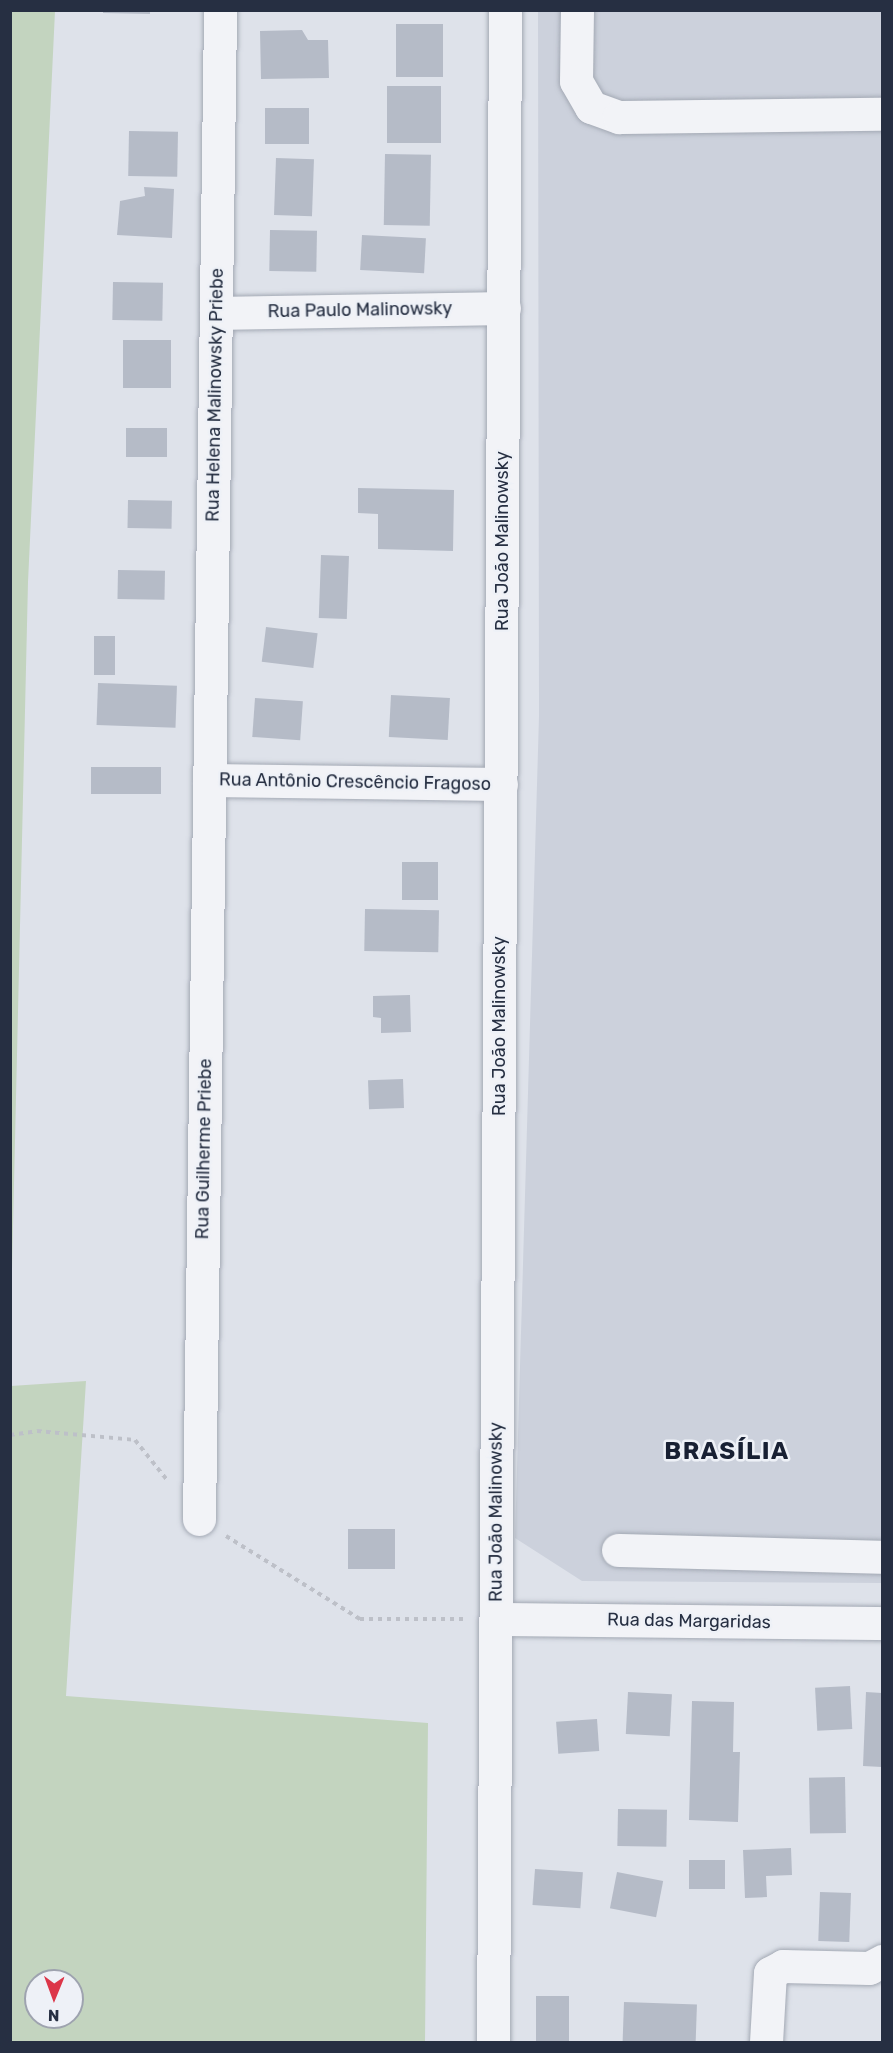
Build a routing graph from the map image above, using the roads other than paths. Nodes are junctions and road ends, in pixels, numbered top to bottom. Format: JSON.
{"nodes":[{"id":1,"x":220,"y":10,"type":"edge"},
{"id":2,"x":506,"y":10,"type":"edge"},
{"id":3,"x":577,"y":10,"type":"edge"},
{"id":4,"x":882,"y":114,"type":"edge"},
{"id":5,"x":504,"y":308,"type":"junction"},
{"id":6,"x":216,"y":313,"type":"junction"},
{"id":7,"x":209,"y":780,"type":"junction"},
{"id":8,"x":501,"y":784,"type":"junction"},
{"id":9,"x":199,"y":1519,"type":"road end"},
{"id":10,"x":618,"y":1550,"type":"dead end"},
{"id":11,"x":882,"y":1557,"type":"edge"},
{"id":12,"x":495,"y":1619,"type":"junction"},
{"id":13,"x":882,"y":1623,"type":"edge"},
{"id":14,"x":882,"y":1961,"type":"edge"},
{"id":15,"x":493,"y":2043,"type":"edge"},
{"id":16,"x":766,"y":2043,"type":"edge"}],
"edges":[{"from":1,"to":6,"type":"street","name":"Rua Helena Malinowsky Priebe"},
{"from":2,"to":5,"type":"street","name":"Rua João Malinowsky"},
{"from":3,"to":4,"type":"street"},
{"from":5,"to":6,"type":"street","name":"Rua Paulo Malinowsky"},
{"from":5,"to":8,"type":"street","name":"Rua João Malinowsky"},
{"from":6,"to":7,"type":"street","name":"Rua Helena Malinowsky Priebe"},
{"from":7,"to":8,"type":"street","name":"Rua Antônio Crescêncio Fragoso"},
{"from":7,"to":9,"type":"street","name":"Rua Guilherme Priebe"},
{"from":8,"to":12,"type":"street","name":"Rua João Malinowsky"},
{"from":10,"to":11,"type":"street"},
{"from":12,"to":13,"type":"street","name":"Rua das Margaridas"},
{"from":12,"to":15,"type":"street","name":"Rua João Malinowsky"},
{"from":14,"to":16,"type":"street"}]}
